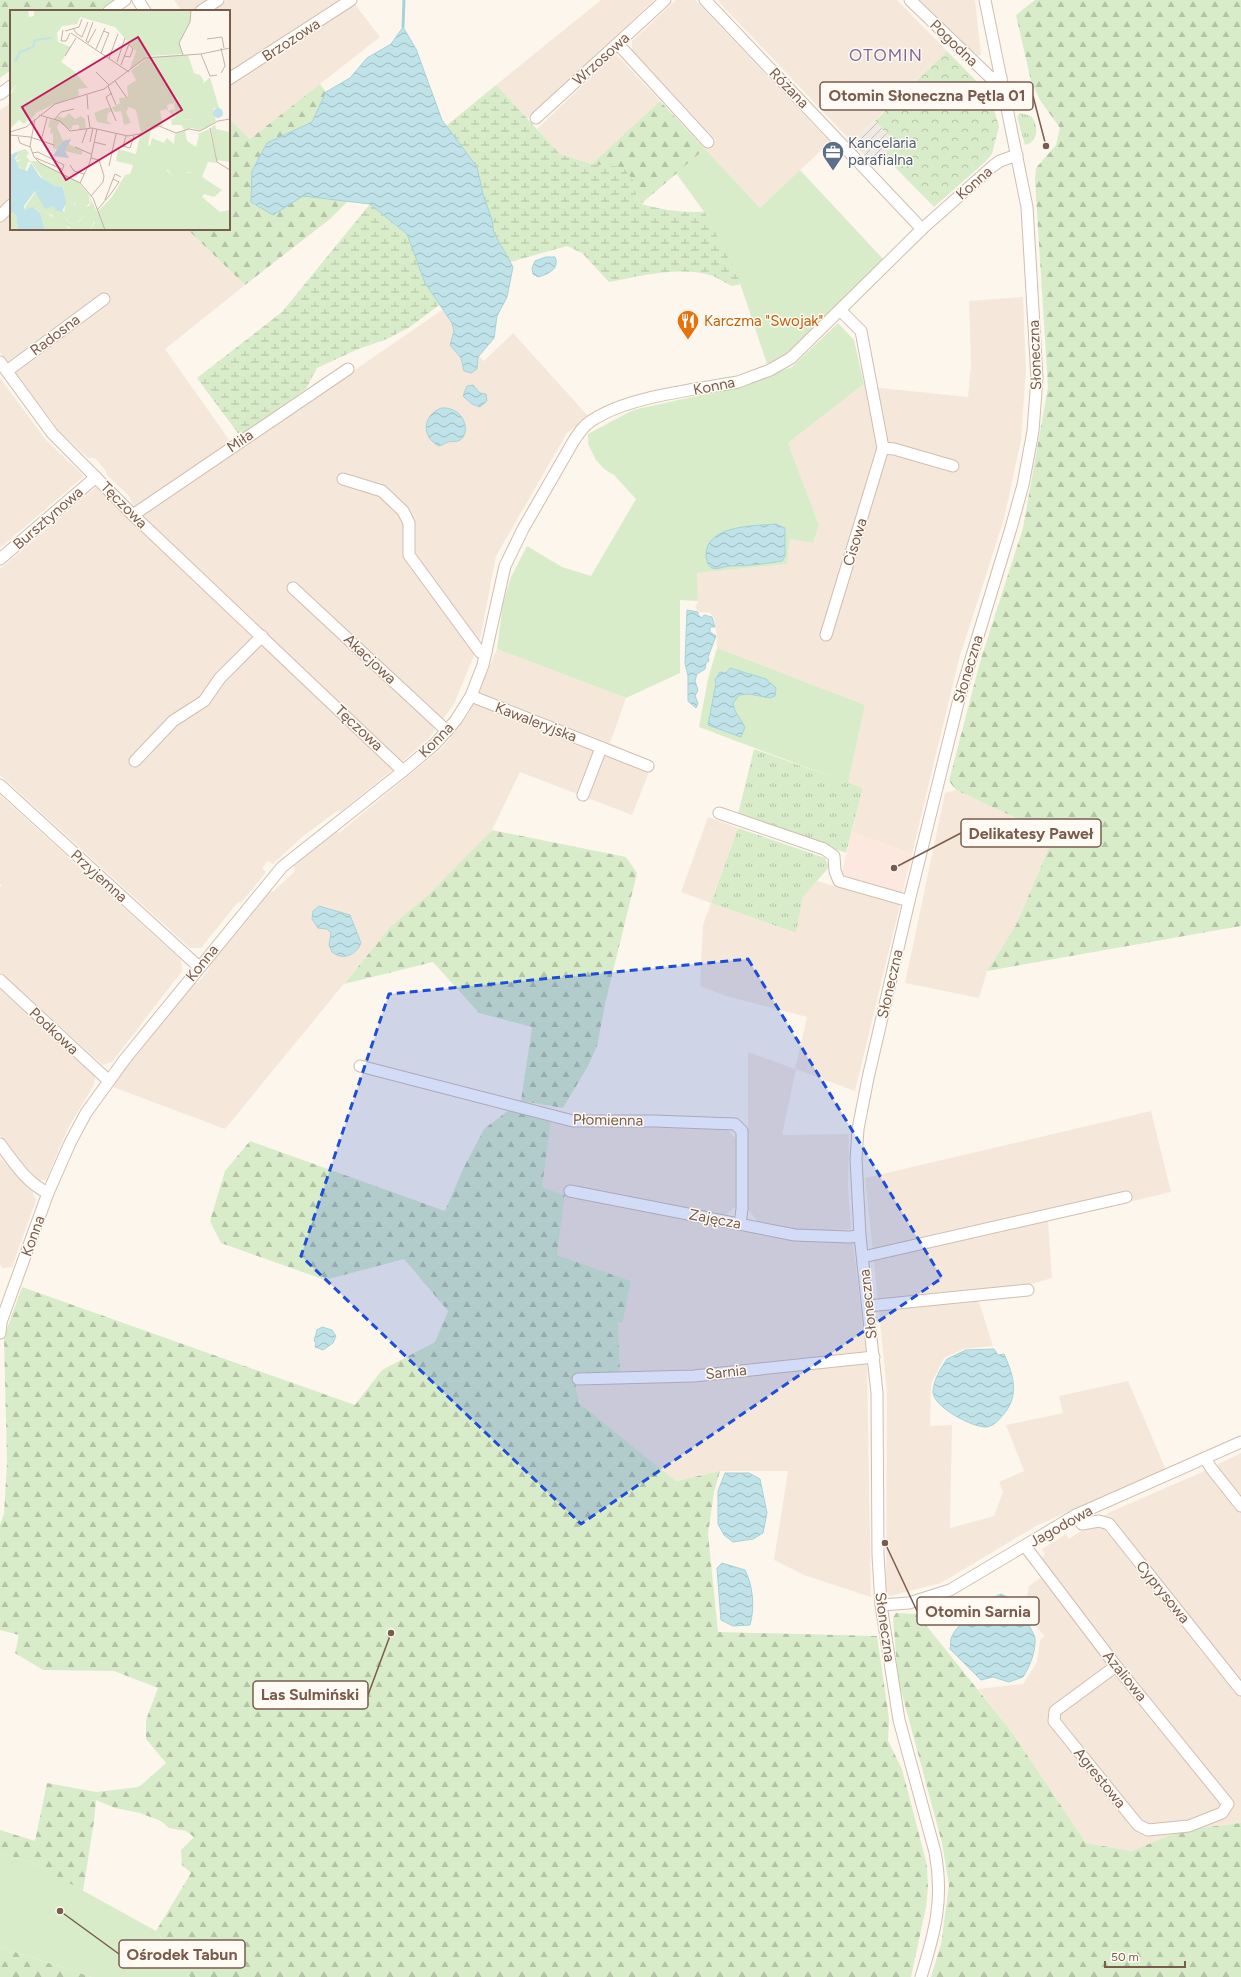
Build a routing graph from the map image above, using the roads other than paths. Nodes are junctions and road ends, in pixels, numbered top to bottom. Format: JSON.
{"nodes":[{"id":1,"x":125,"y":0,"type":"edge"},
{"id":2,"x":138,"y":0,"type":"edge"},
{"id":3,"x":218,"y":0,"type":"edge"},
{"id":4,"x":352,"y":0,"type":"edge"},
{"id":5,"x":665,"y":0,"type":"edge"},
{"id":6,"x":704,"y":0,"type":"edge"},
{"id":7,"x":910,"y":0,"type":"edge"},
{"id":8,"x":985,"y":0,"type":"edge"},
{"id":9,"x":110,"y":10,"type":"edge"},
{"id":10,"x":144,"y":10,"type":"edge"},
{"id":11,"x":203,"y":10,"type":"edge"},
{"id":12,"x":618,"y":44,"type":"junction"},
{"id":13,"x":1001,"y":77,"type":"junction"},
{"id":14,"x":230,"y":78,"type":"edge"},
{"id":15,"x":10,"y":87,"type":"edge"},
{"id":16,"x":0,"y":94,"type":"edge"},
{"id":17,"x":536,"y":118,"type":"dead end"},
{"id":18,"x":708,"y":142,"type":"dead end"},
{"id":19,"x":1017,"y":155,"type":"junction"},
{"id":20,"x":10,"y":206,"type":"edge"},
{"id":21,"x":0,"y":216,"type":"edge"},
{"id":22,"x":922,"y":229,"type":"junction"},
{"id":23,"x":104,"y":299,"type":"dead end"},
{"id":24,"x":840,"y":310,"type":"junction"},
{"id":25,"x":0,"y":362,"type":"edge"},
{"id":26,"x":348,"y":369,"type":"dead end"},
{"id":27,"x":7,"y":371,"type":"junction"},
{"id":28,"x":883,"y":448,"type":"junction"},
{"id":29,"x":953,"y":466,"type":"dead end"},
{"id":30,"x":96,"y":477,"type":"junction"},
{"id":31,"x":343,"y":479,"type":"dead end"},
{"id":32,"x":133,"y":514,"type":"junction"},
{"id":33,"x":0,"y":559,"type":"edge"},
{"id":34,"x":293,"y":588,"type":"dead end"},
{"id":35,"x":826,"y":635,"type":"dead end"},
{"id":36,"x":262,"y":636,"type":"junction"},
{"id":37,"x":486,"y":653,"type":"junction"},
{"id":38,"x":471,"y":696,"type":"junction"},
{"id":39,"x":447,"y":731,"type":"junction"},
{"id":40,"x":601,"y":748,"type":"junction"},
{"id":41,"x":135,"y":761,"type":"dead end"},
{"id":42,"x":648,"y":766,"type":"dead end"},
{"id":43,"x":403,"y":771,"type":"junction"},
{"id":44,"x":0,"y":785,"type":"edge"},
{"id":45,"x":583,"y":795,"type":"dead end"},
{"id":46,"x":718,"y":813,"type":"dead end"},
{"id":47,"x":909,"y":901,"type":"junction"},
{"id":48,"x":199,"y":967,"type":"junction"},
{"id":49,"x":0,"y":980,"type":"edge"},
{"id":50,"x":360,"y":1066,"type":"dead end"},
{"id":51,"x":109,"y":1081,"type":"junction"},
{"id":52,"x":0,"y":1144,"type":"edge"},
{"id":53,"x":570,"y":1191,"type":"dead end"},
{"id":54,"x":48,"y":1193,"type":"junction"},
{"id":55,"x":1126,"y":1197,"type":"dead end"},
{"id":56,"x":740,"y":1224,"type":"junction"},
{"id":57,"x":860,"y":1236,"type":"junction"},
{"id":58,"x":863,"y":1257,"type":"junction"},
{"id":59,"x":1028,"y":1290,"type":"dead end"},
{"id":60,"x":868,"y":1306,"type":"junction"},
{"id":61,"x":0,"y":1333,"type":"edge"},
{"id":62,"x":874,"y":1356,"type":"junction"},
{"id":63,"x":578,"y":1379,"type":"dead end"},
{"id":64,"x":1241,"y":1442,"type":"edge"},
{"id":65,"x":1205,"y":1458,"type":"junction"},
{"id":66,"x":1241,"y":1506,"type":"edge"},
{"id":67,"x":1076,"y":1515,"type":"junction"},
{"id":68,"x":1025,"y":1546,"type":"junction"},
{"id":69,"x":881,"y":1604,"type":"junction"},
{"id":70,"x":1116,"y":1666,"type":"junction"},
{"id":71,"x":1241,"y":1690,"type":"edge"},
{"id":72,"x":1228,"y":1804,"type":"joint"},
{"id":73,"x":921,"y":1977,"type":"edge"}],
"edges":[{"from":1,"to":9,"type":"street"},
{"from":2,"to":10,"type":"street"},
{"from":3,"to":11,"type":"street"},
{"from":4,"to":14,"type":"street","name":"Brzozowa"},
{"from":5,"to":12,"type":"street","name":"Wrzosowa"},
{"from":6,"to":22,"type":"street","name":"Różana"},
{"from":7,"to":13,"type":"street","name":"Pogodna"},
{"from":8,"to":13,"type":"street","name":"Słoneczna"},
{"from":12,"to":17,"type":"street","name":"Wrzosowa"},
{"from":12,"to":18,"type":"street"},
{"from":13,"to":19,"type":"street","name":"Słoneczna"},
{"from":15,"to":16,"type":"street"},
{"from":19,"to":22,"type":"street","name":"Konna"},
{"from":19,"to":47,"type":"street","name":"Słoneczna"},
{"from":20,"to":21,"type":"street"},
{"from":22,"to":24,"type":"street","name":"Konna"},
{"from":23,"to":27,"type":"street","name":"Radosna"},
{"from":24,"to":28,"type":"street","name":"Cisowa"},
{"from":24,"to":37,"type":"street","name":"Konna"},
{"from":25,"to":27,"type":"street","name":"Tęczowa"},
{"from":26,"to":32,"type":"street","name":"Miła"},
{"from":27,"to":30,"type":"street","name":"Tęczowa"},
{"from":28,"to":29,"type":"street"},
{"from":28,"to":35,"type":"street","name":"Cisowa"},
{"from":30,"to":32,"type":"street","name":"Tęczowa"},
{"from":30,"to":33,"type":"street","name":"Bursztynowa"},
{"from":31,"to":37,"type":"street"},
{"from":32,"to":36,"type":"street","name":"Tęczowa"},
{"from":34,"to":39,"type":"street","name":"Akacjowa"},
{"from":36,"to":41,"type":"street"},
{"from":36,"to":43,"type":"street","name":"Tęczowa"},
{"from":37,"to":38,"type":"street","name":"Konna"},
{"from":38,"to":39,"type":"street","name":"Konna"},
{"from":38,"to":40,"type":"street","name":"Kawaleryjska"},
{"from":39,"to":43,"type":"street","name":"Konna"},
{"from":40,"to":42,"type":"street","name":"Kawaleryjska"},
{"from":40,"to":45,"type":"street"},
{"from":43,"to":48,"type":"street","name":"Konna"},
{"from":44,"to":48,"type":"street","name":"Przyjemna"},
{"from":46,"to":47,"type":"street"},
{"from":47,"to":57,"type":"street","name":"Słoneczna"},
{"from":48,"to":51,"type":"street","name":"Konna"},
{"from":49,"to":51,"type":"street","name":"Podkowa"},
{"from":50,"to":56,"type":"street","name":"Płomienna"},
{"from":51,"to":54,"type":"street","name":"Konna"},
{"from":52,"to":54,"type":"street"},
{"from":53,"to":56,"type":"street","name":"Zajęcza"},
{"from":54,"to":61,"type":"street","name":"Konna"},
{"from":55,"to":58,"type":"street"},
{"from":56,"to":57,"type":"street","name":"Zajęcza"},
{"from":57,"to":58,"type":"street","name":"Słoneczna"},
{"from":58,"to":60,"type":"street","name":"Słoneczna"},
{"from":59,"to":60,"type":"street"},
{"from":60,"to":62,"type":"street","name":"Słoneczna"},
{"from":62,"to":63,"type":"street","name":"Sarnia"},
{"from":62,"to":69,"type":"street","name":"Słoneczna"},
{"from":64,"to":65,"type":"street","name":"Jagodowa"},
{"from":65,"to":66,"type":"street"},
{"from":65,"to":67,"type":"street","name":"Jagodowa"},
{"from":67,"to":68,"type":"street","name":"Jagodowa"},
{"from":67,"to":71,"type":"street","name":"Cyprysowa"},
{"from":68,"to":69,"type":"street","name":"Jagodowa"},
{"from":68,"to":70,"type":"street","name":"Azaliowa"},
{"from":69,"to":73,"type":"street","name":"Słoneczna"},
{"from":70,"to":72,"type":"street","name":"Azaliowa"},
{"from":70,"to":72,"type":"street","name":"Agrestowa"}]}
